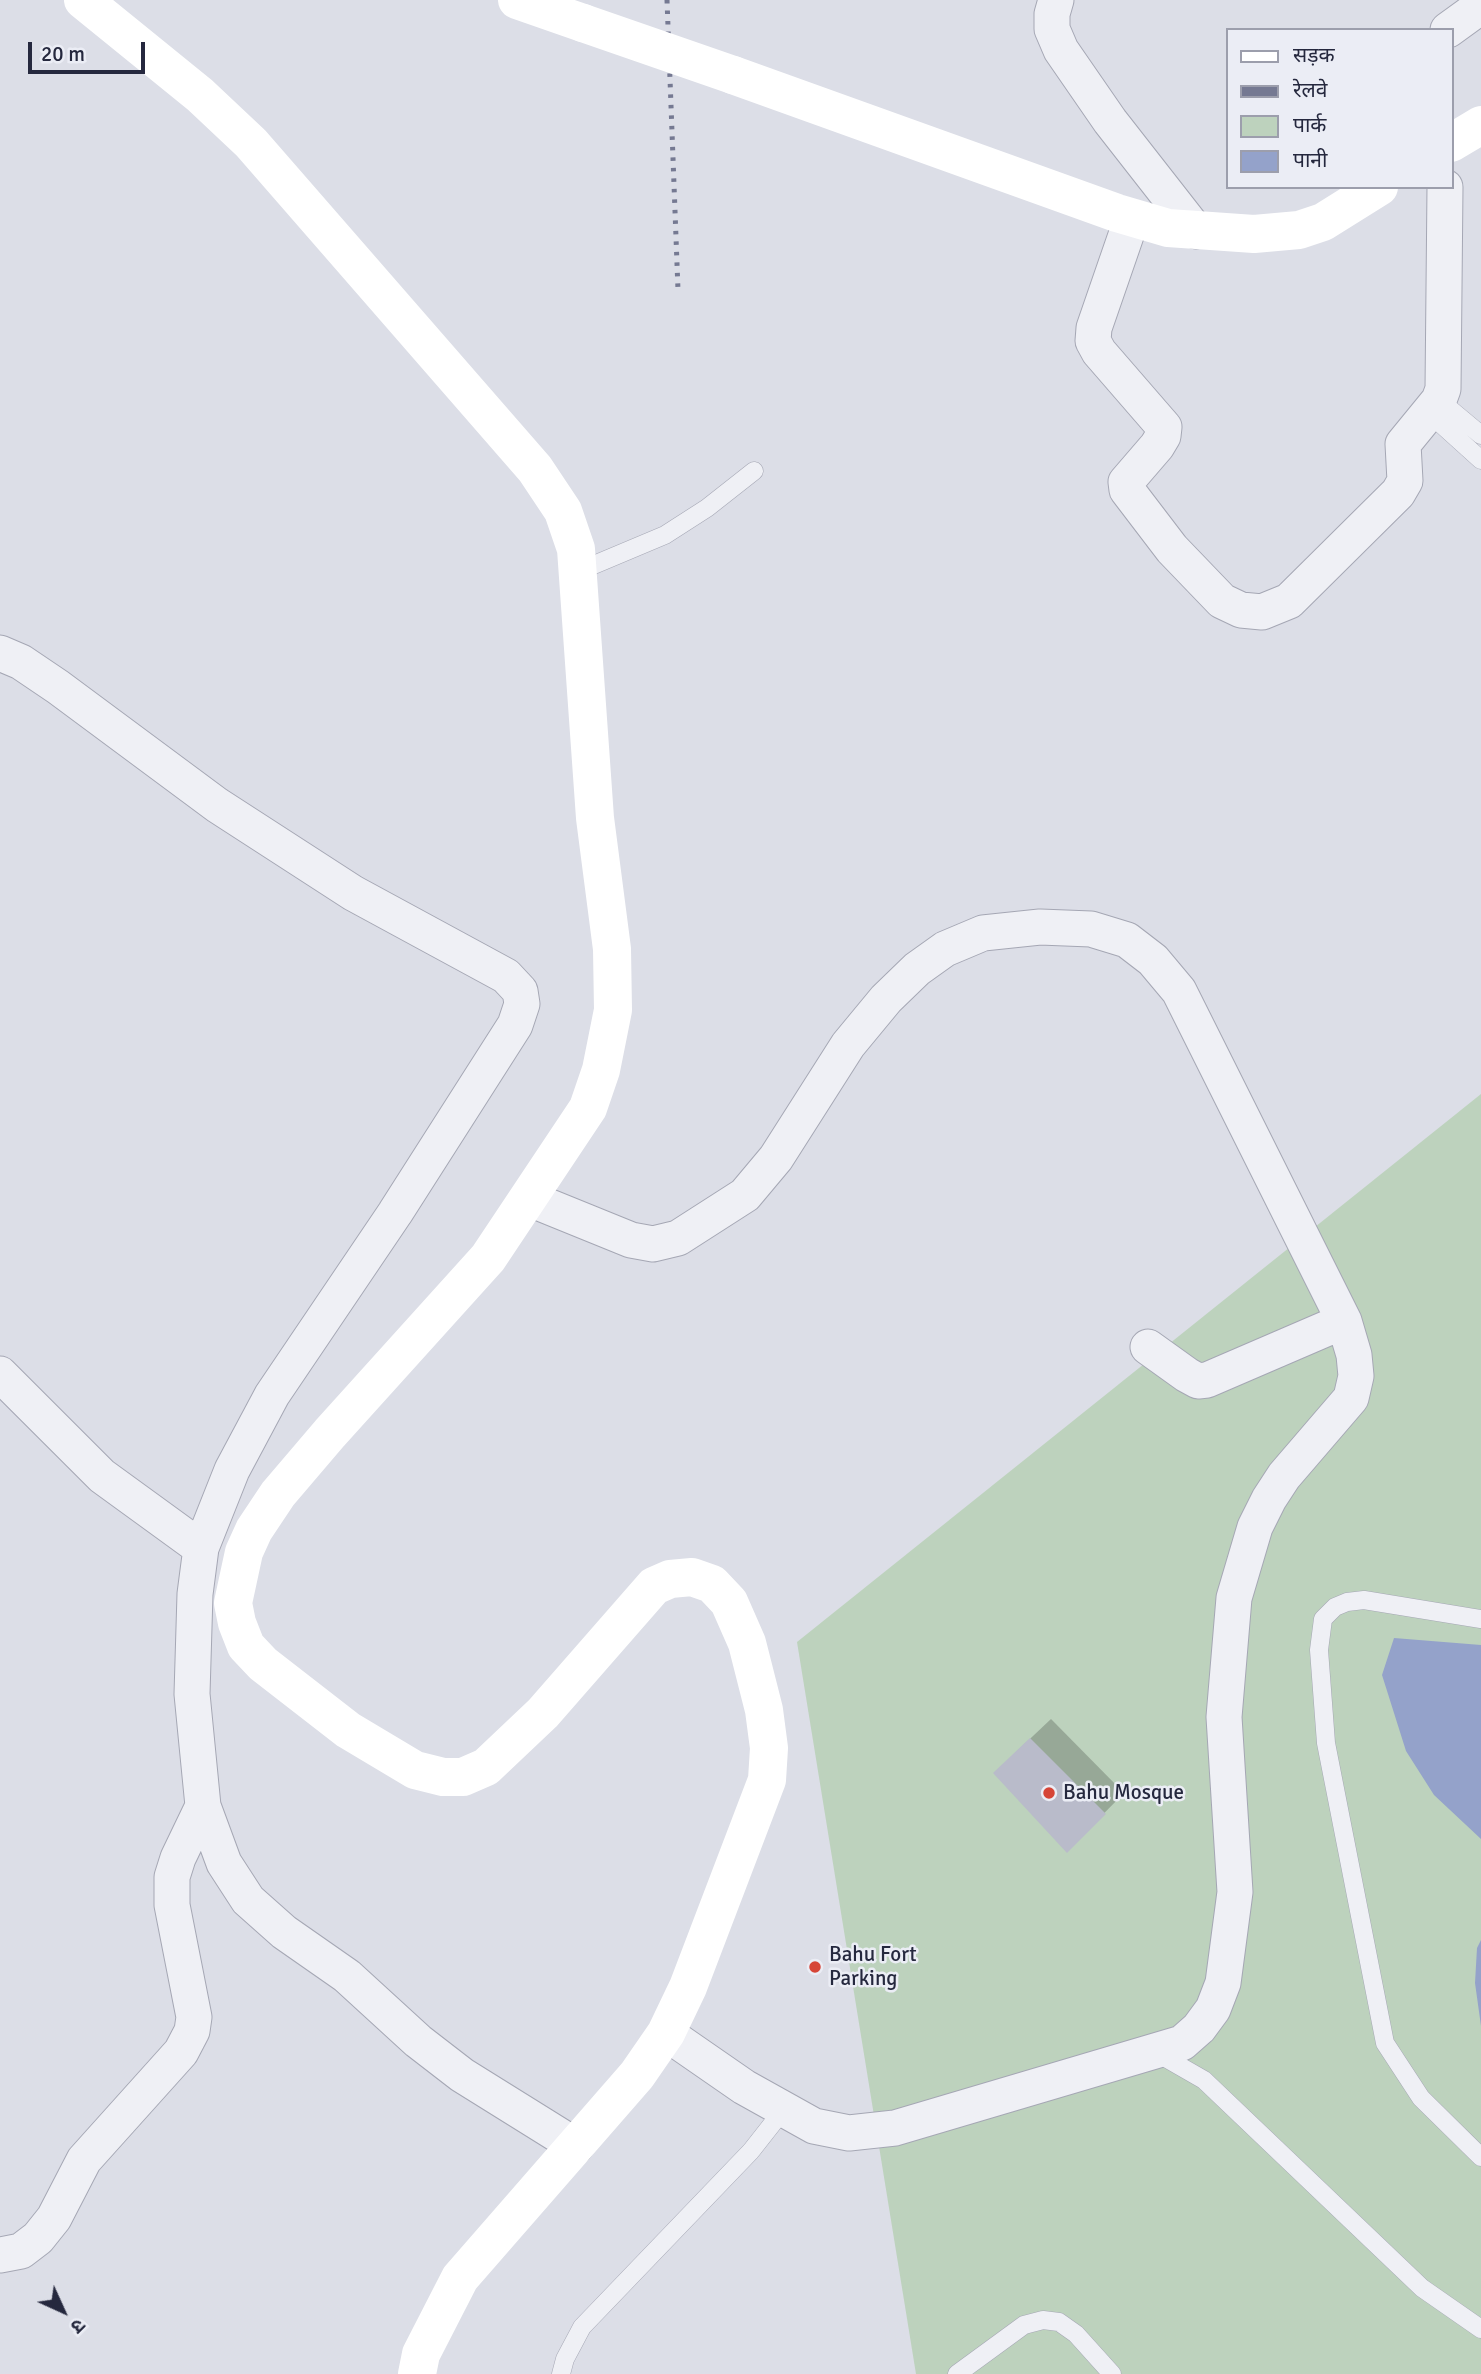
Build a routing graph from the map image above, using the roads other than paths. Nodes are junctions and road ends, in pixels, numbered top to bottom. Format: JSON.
{"nodes":[{"id":1,"x":83,"y":0,"type":"edge"},
{"id":2,"x":517,"y":0,"type":"edge"},
{"id":3,"x":1056,"y":0,"type":"edge"},
{"id":4,"x":1481,"y":6,"type":"edge"},
{"id":5,"x":565,"y":12,"type":"edge"},
{"id":6,"x":1451,"y":28,"type":"edge"},
{"id":7,"x":1481,"y":125,"type":"edge"},
{"id":8,"x":1453,"y":142,"type":"edge"},
{"id":9,"x":1376,"y":189,"type":"edge"},
{"id":10,"x":1445,"y":189,"type":"edge"},
{"id":11,"x":1132,"y":218,"type":"junction"},
{"id":12,"x":1196,"y":231,"type":"junction"},
{"id":13,"x":1434,"y":407,"type":"junction"},
{"id":14,"x":1481,"y":435,"type":"edge"},
{"id":15,"x":1481,"y":460,"type":"edge"},
{"id":16,"x":754,"y":471,"type":"dead end"},
{"id":17,"x":577,"y":572,"type":"junction"},
{"id":18,"x":0,"y":653,"type":"edge"},
{"id":19,"x":530,"y":1199,"type":"junction"},
{"id":20,"x":1344,"y":1321,"type":"junction"},
{"id":21,"x":1149,"y":1347,"type":"dead end"},
{"id":22,"x":0,"y":1374,"type":"edge"},
{"id":23,"x":201,"y":1548,"type":"junction"},
{"id":24,"x":1481,"y":1619,"type":"edge"},
{"id":25,"x":203,"y":1806,"type":"junction"},
{"id":26,"x":666,"y":2033,"type":"junction"},
{"id":27,"x":1154,"y":2052,"type":"junction"},
{"id":28,"x":784,"y":2109,"type":"junction"},
{"id":29,"x":576,"y":2147,"type":"junction"},
{"id":30,"x":1481,"y":2157,"type":"edge"},
{"id":31,"x":0,"y":2255,"type":"edge"},
{"id":32,"x":1481,"y":2329,"type":"edge"},
{"id":33,"x":417,"y":2374,"type":"edge"},
{"id":34,"x":561,"y":2374,"type":"edge"},
{"id":35,"x":957,"y":2374,"type":"edge"},
{"id":36,"x":1112,"y":2374,"type":"edge"}],
"edges":[{"from":1,"to":17,"type":"main road"},
{"from":2,"to":5,"type":"main road"},
{"from":3,"to":12,"type":"street"},
{"from":4,"to":6,"type":"street"},
{"from":5,"to":11,"type":"main road","bridge":true},
{"from":7,"to":8,"type":"main road"},
{"from":9,"to":12,"type":"main road"},
{"from":10,"to":13,"type":"street"},
{"from":11,"to":12,"type":"main road"},
{"from":11,"to":13,"type":"street"},
{"from":13,"to":14,"type":"lane"},
{"from":13,"to":15,"type":"lane"},
{"from":16,"to":17,"type":"lane"},
{"from":17,"to":19,"type":"main road"},
{"from":18,"to":23,"type":"street"},
{"from":19,"to":20,"type":"street"},
{"from":19,"to":26,"type":"main road"},
{"from":20,"to":21,"type":"street"},
{"from":20,"to":27,"type":"street"},
{"from":22,"to":23,"type":"street"},
{"from":23,"to":25,"type":"street"},
{"from":24,"to":30,"type":"lane"},
{"from":25,"to":29,"type":"street"},
{"from":25,"to":31,"type":"street"},
{"from":26,"to":28,"type":"street"},
{"from":26,"to":29,"type":"main road"},
{"from":27,"to":28,"type":"street"},
{"from":27,"to":32,"type":"lane"},
{"from":28,"to":34,"type":"lane"},
{"from":29,"to":33,"type":"main road"},
{"from":35,"to":36,"type":"lane"}]}
